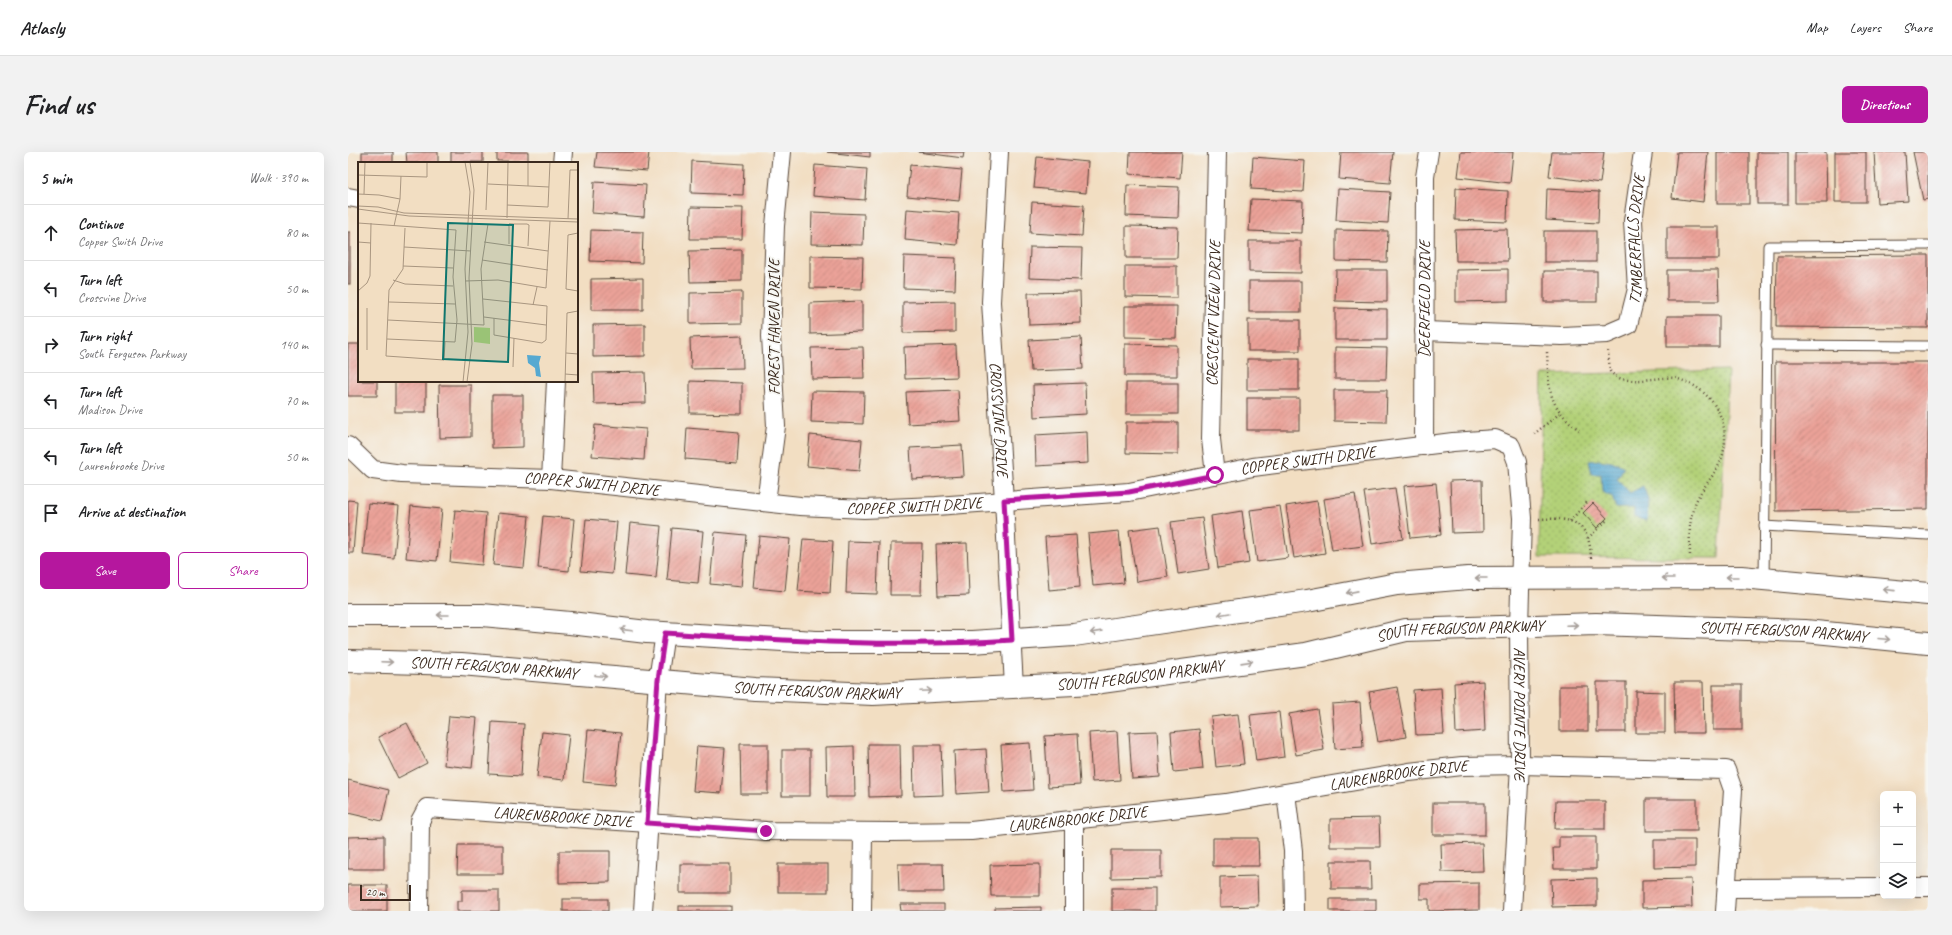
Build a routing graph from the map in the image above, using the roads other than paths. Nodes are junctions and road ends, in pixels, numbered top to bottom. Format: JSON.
{"nodes":[{"id":1,"x":563,"y":152,"type":"edge"},
{"id":2,"x":782,"y":152,"type":"edge"},
{"id":3,"x":999,"y":152,"type":"edge"},
{"id":4,"x":1217,"y":152,"type":"edge"},
{"id":5,"x":1429,"y":152,"type":"edge"},
{"id":6,"x":1643,"y":152,"type":"edge"},
{"id":7,"x":562,"y":162,"type":"edge"},
{"id":8,"x":348,"y":197,"type":"edge"},
{"id":9,"x":358,"y":199,"type":"edge"},
{"id":10,"x":1928,"y":245,"type":"edge"},
{"id":11,"x":1424,"y":331,"type":"junction"},
{"id":12,"x":1766,"y":345,"type":"junction"},
{"id":13,"x":1928,"y":346,"type":"edge"},
{"id":14,"x":556,"y":382,"type":"edge"},
{"id":15,"x":348,"y":446,"type":"edge"},
{"id":16,"x":1424,"y":446,"type":"junction"},
{"id":17,"x":1511,"y":446,"type":"joint"},
{"id":18,"x":1215,"y":475,"type":"junction"},
{"id":19,"x":551,"y":479,"type":"junction"},
{"id":20,"x":1004,"y":500,"type":"junction"},
{"id":21,"x":766,"y":502,"type":"junction"},
{"id":22,"x":1764,"y":526,"type":"junction"},
{"id":23,"x":1928,"y":535,"type":"edge"},
{"id":24,"x":1520,"y":578,"type":"junction"},
{"id":25,"x":1764,"y":579,"type":"junction"},
{"id":26,"x":1928,"y":594,"type":"edge"},
{"id":27,"x":348,"y":614,"type":"edge"},
{"id":28,"x":1519,"y":627,"type":"junction"},
{"id":29,"x":665,"y":633,"type":"junction"},
{"id":30,"x":1012,"y":640,"type":"junction"},
{"id":31,"x":1928,"y":643,"type":"edge"},
{"id":32,"x":348,"y":661,"type":"edge"},
{"id":33,"x":658,"y":680,"type":"junction"},
{"id":34,"x":1014,"y":687,"type":"junction"},
{"id":35,"x":1520,"y":765,"type":"junction"},
{"id":36,"x":1286,"y":793,"type":"junction"},
{"id":37,"x":1074,"y":820,"type":"junction"},
{"id":38,"x":647,"y":823,"type":"junction"},
{"id":39,"x":863,"y":832,"type":"junction"},
{"id":40,"x":1916,"y":887,"type":"edge"},
{"id":41,"x":1928,"y":887,"type":"edge"},
{"id":42,"x":1727,"y":888,"type":"junction"},
{"id":43,"x":1880,"y":888,"type":"edge"},
{"id":44,"x":418,"y":911,"type":"edge"},
{"id":45,"x":642,"y":911,"type":"edge"},
{"id":46,"x":862,"y":911,"type":"edge"},
{"id":47,"x":1074,"y":911,"type":"edge"},
{"id":48,"x":1294,"y":911,"type":"edge"},
{"id":49,"x":1512,"y":911,"type":"edge"},
{"id":50,"x":1725,"y":911,"type":"edge"}],
"edges":[{"from":1,"to":7,"type":"street"},
{"from":2,"to":21,"type":"street","name":"FOREST HAVEN DRIVE"},
{"from":3,"to":20,"type":"street","name":"CROSSVINE DRIVE"},
{"from":4,"to":18,"type":"street","name":"CRESCENT VIEW DRIVE"},
{"from":5,"to":11,"type":"street","name":"DEERFIELD DRIVE"},
{"from":6,"to":11,"type":"street","name":"TIMBERFALLS DRIVE"},
{"from":8,"to":9,"type":"street"},
{"from":10,"to":12,"type":"lane"},
{"from":11,"to":16,"type":"street","name":"DEERFIELD DRIVE"},
{"from":12,"to":13,"type":"lane"},
{"from":12,"to":22,"type":"lane"},
{"from":14,"to":19,"type":"street"},
{"from":15,"to":19,"type":"street","name":"COPPER SWITH DRIVE"},
{"from":16,"to":17,"type":"street","name":"COPPER SWITH DRIVE"},
{"from":16,"to":18,"type":"street","name":"COPPER SWITH DRIVE"},
{"from":17,"to":24,"type":"street","name":"AVERY POINTE DRIVE"},
{"from":18,"to":20,"type":"street","name":"COPPER SWITH DRIVE"},
{"from":19,"to":21,"type":"street","name":"COPPER SWITH DRIVE"},
{"from":20,"to":21,"type":"street","name":"COPPER SWITH DRIVE"},
{"from":20,"to":30,"type":"street","name":"CROSSVINE DRIVE"},
{"from":22,"to":23,"type":"lane"},
{"from":22,"to":25,"type":"lane"},
{"from":25,"to":24,"type":"street","one_way":true},
{"from":24,"to":28,"type":"street","name":"AVERY POINTE DRIVE"},
{"from":24,"to":30,"type":"street","one_way":true},
{"from":26,"to":25,"type":"street","one_way":true},
{"from":29,"to":27,"type":"street","one_way":true},
{"from":28,"to":31,"type":"street","name":"SOUTH FERGUSON PARKWAY","one_way":true},
{"from":34,"to":28,"type":"street","name":"SOUTH FERGUSON PARKWAY","one_way":true},
{"from":28,"to":35,"type":"street","name":"AVERY POINTE DRIVE"},
{"from":29,"to":30,"type":"street"},
{"from":29,"to":33,"type":"street"},
{"from":30,"to":34,"type":"street","name":"CROSSVINE DRIVE"},
{"from":32,"to":33,"type":"street","name":"SOUTH FERGUSON PARKWAY","one_way":true},
{"from":33,"to":34,"type":"street","name":"SOUTH FERGUSON PARKWAY","one_way":true},
{"from":33,"to":38,"type":"street"},
{"from":35,"to":36,"type":"street","name":"LAURENBROOKE DRIVE"},
{"from":35,"to":42,"type":"street","name":"LAURENBROOKE DRIVE"},
{"from":35,"to":49,"type":"street","name":"AVERY POINTE DRIVE"},
{"from":36,"to":37,"type":"street","name":"LAURENBROOKE DRIVE"},
{"from":36,"to":48,"type":"street"},
{"from":37,"to":39,"type":"street","name":"LAURENBROOKE DRIVE"},
{"from":37,"to":47,"type":"street"},
{"from":38,"to":39,"type":"street","name":"LAURENBROOKE DRIVE"},
{"from":38,"to":44,"type":"street","name":"LAURENBROOKE DRIVE"},
{"from":38,"to":45,"type":"street"},
{"from":39,"to":46,"type":"street"},
{"from":40,"to":41,"type":"street"},
{"from":42,"to":43,"type":"street"},
{"from":42,"to":50,"type":"street"}]}
